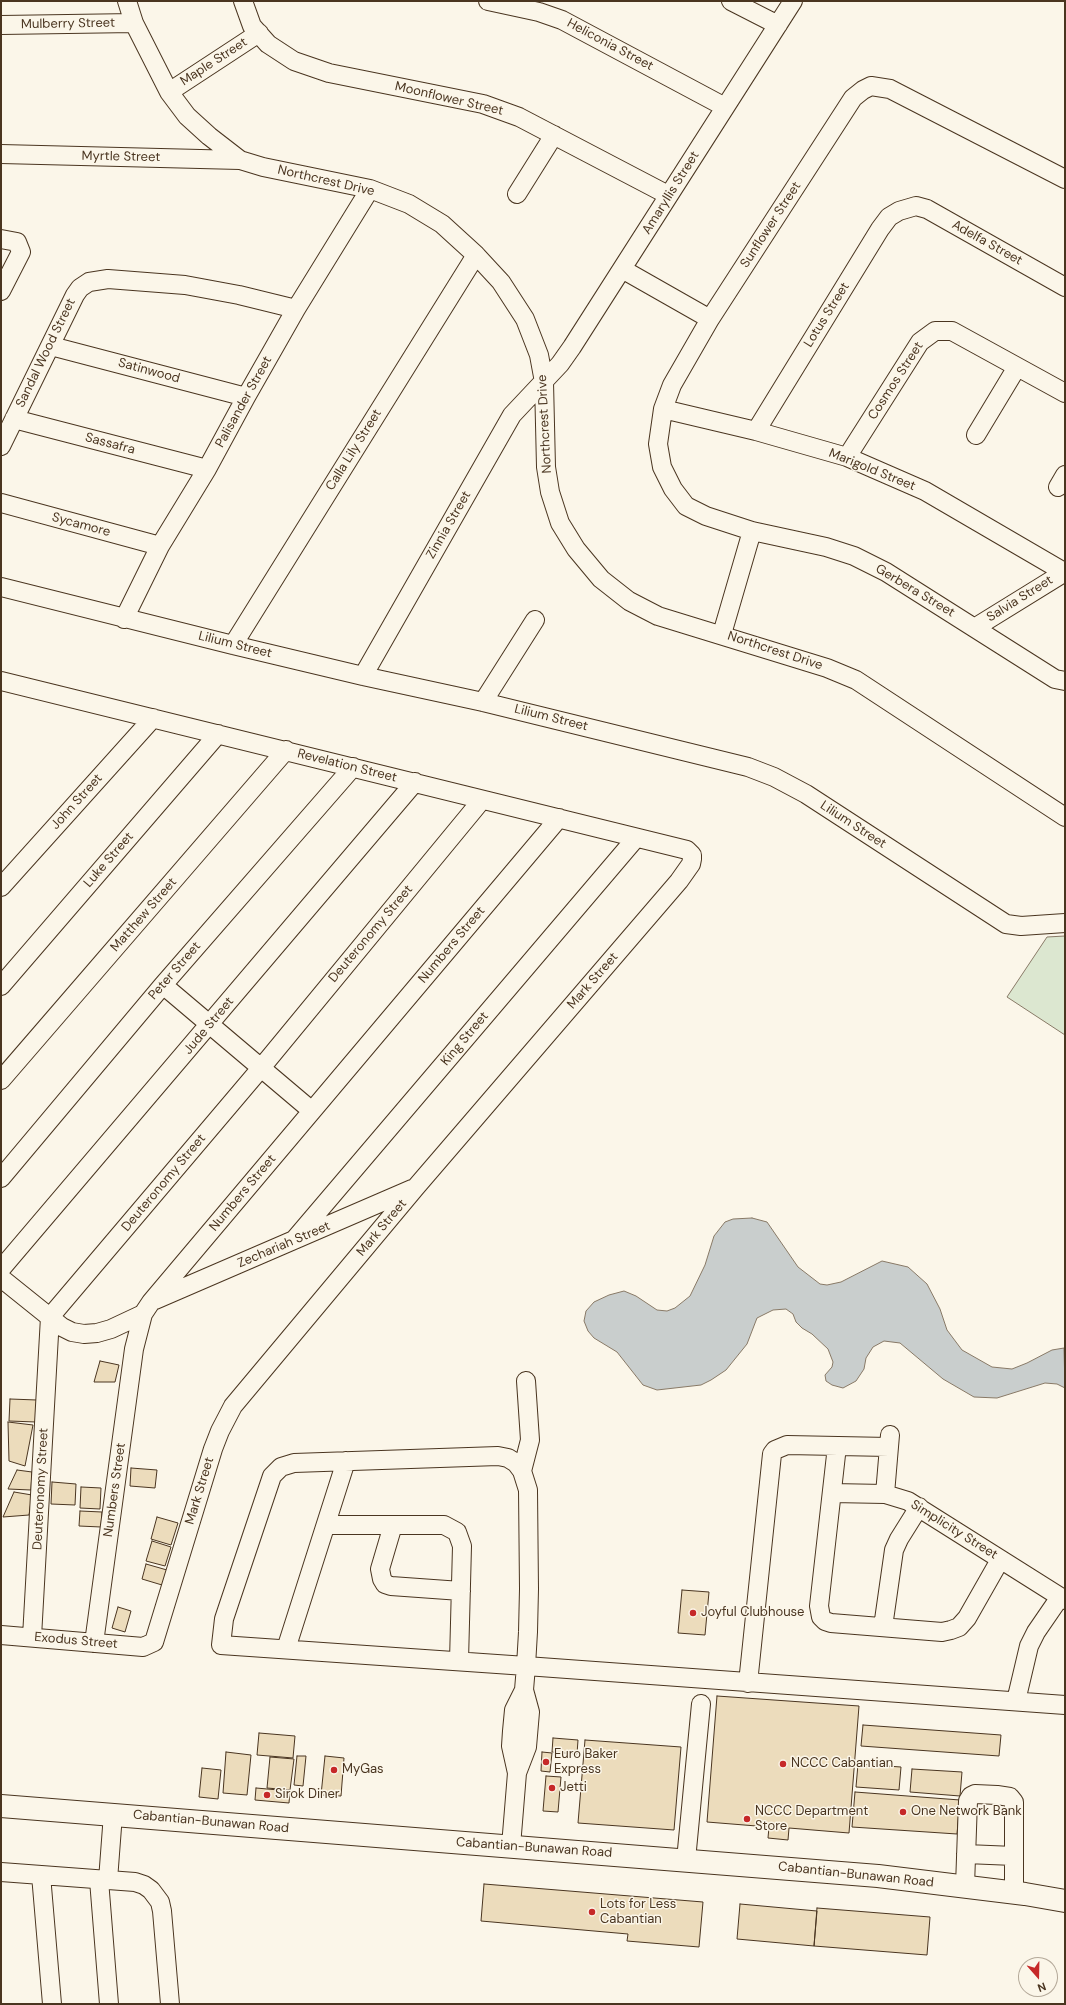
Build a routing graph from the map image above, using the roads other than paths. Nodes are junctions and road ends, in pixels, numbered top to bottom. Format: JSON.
{"nodes":[{"id":1,"x":127,"y":1,"type":"edge"},
{"id":2,"x":243,"y":1,"type":"edge"},
{"id":3,"x":488,"y":1,"type":"edge"},
{"id":4,"x":731,"y":1,"type":"edge"},
{"id":5,"x":793,"y":1,"type":"edge"},
{"id":6,"x":134,"y":23,"type":"junction"},
{"id":7,"x":1,"y":25,"type":"edge"},
{"id":8,"x":778,"y":25,"type":"junction"},
{"id":9,"x":258,"y":33,"type":"junction"},
{"id":10,"x":169,"y":92,"type":"junction"},
{"id":11,"x":725,"y":107,"type":"junction"},
{"id":12,"x":554,"y":135,"type":"junction"},
{"id":13,"x":1,"y":154,"type":"edge"},
{"id":14,"x":240,"y":160,"type":"junction"},
{"id":15,"x":1065,"y":179,"type":"edge"},
{"id":16,"x":370,"y":189,"type":"junction"},
{"id":17,"x":517,"y":194,"type":"dead end"},
{"id":18,"x":668,"y":195,"type":"junction"},
{"id":19,"x":907,"y":208,"type":"joint"},
{"id":20,"x":1,"y":239,"type":"edge"},
{"id":21,"x":476,"y":254,"type":"junction"},
{"id":22,"x":622,"y":269,"type":"junction"},
{"id":23,"x":1065,"y":287,"type":"edge"},
{"id":24,"x":1,"y":291,"type":"edge"},
{"id":25,"x":296,"y":309,"type":"junction"},
{"id":26,"x":710,"y":319,"type":"junction"},
{"id":27,"x":51,"y":346,"type":"junction"},
{"id":28,"x":1017,"y":367,"type":"junction"},
{"id":29,"x":544,"y":382,"type":"junction"},
{"id":30,"x":1065,"y":393,"type":"edge"},
{"id":31,"x":246,"y":397,"type":"junction"},
{"id":32,"x":663,"y":409,"type":"junction"},
{"id":33,"x":14,"y":419,"type":"junction"},
{"id":34,"x":756,"y":431,"type":"junction"},
{"id":35,"x":976,"y":435,"type":"dead end"},
{"id":36,"x":1,"y":446,"type":"edge"},
{"id":37,"x":847,"y":457,"type":"junction"},
{"id":38,"x":206,"y":469,"type":"junction"},
{"id":39,"x":1,"y":503,"type":"edge"},
{"id":40,"x":752,"y":531,"type":"junction"},
{"id":41,"x":160,"y":546,"type":"junction"},
{"id":42,"x":1065,"y":572,"type":"edge"},
{"id":43,"x":1,"y":587,"type":"edge"},
{"id":44,"x":124,"y":619,"type":"junction"},
{"id":45,"x":535,"y":620,"type":"dead end"},
{"id":46,"x":976,"y":627,"type":"junction"},
{"id":47,"x":722,"y":634,"type":"junction"},
{"id":48,"x":232,"y":645,"type":"junction"},
{"id":49,"x":364,"y":676,"type":"junction"},
{"id":50,"x":1,"y":681,"type":"edge"},
{"id":51,"x":1065,"y":681,"type":"edge"},
{"id":52,"x":483,"y":702,"type":"junction"},
{"id":53,"x":152,"y":718,"type":"junction"},
{"id":54,"x":218,"y":734,"type":"junction"},
{"id":55,"x":286,"y":750,"type":"junction"},
{"id":56,"x":353,"y":767,"type":"junction"},
{"id":57,"x":415,"y":782,"type":"junction"},
{"id":58,"x":482,"y":801,"type":"junction"},
{"id":59,"x":1061,"y":809,"type":"edge"},
{"id":60,"x":559,"y":818,"type":"junction"},
{"id":61,"x":636,"y":838,"type":"junction"},
{"id":62,"x":692,"y":855,"type":"joint"},
{"id":63,"x":1,"y":887,"type":"edge"},
{"id":64,"x":1065,"y":923,"type":"edge"},
{"id":65,"x":162,"y":985,"type":"junction"},
{"id":66,"x":1,"y":986,"type":"edge"},
{"id":67,"x":210,"y":1025,"type":"junction"},
{"id":68,"x":261,"y":1068,"type":"junction"},
{"id":69,"x":1,"y":1080,"type":"edge"},
{"id":70,"x":312,"y":1111,"type":"junction"},
{"id":71,"x":1,"y":1178,"type":"edge"},
{"id":72,"x":416,"y":1187,"type":"junction"},
{"id":73,"x":294,"y":1240,"type":"junction"},
{"id":74,"x":1,"y":1269,"type":"edge"},
{"id":75,"x":1,"y":1278,"type":"edge"},
{"id":76,"x":147,"y":1308,"type":"junction"},
{"id":77,"x":50,"y":1317,"type":"junction"},
{"id":78,"x":526,"y":1381,"type":"dead end"},
{"id":79,"x":837,"y":1446,"type":"junction"},
{"id":80,"x":346,"y":1461,"type":"junction"},
{"id":81,"x":522,"y":1470,"type":"junction"},
{"id":82,"x":832,"y":1493,"type":"junction"},
{"id":83,"x":885,"y":1494,"type":"junction"},
{"id":84,"x":919,"y":1507,"type":"junction"},
{"id":85,"x":326,"y":1525,"type":"junction"},
{"id":86,"x":393,"y":1525,"type":"junction"},
{"id":87,"x":1000,"y":1560,"type":"junction"},
{"id":88,"x":461,"y":1591,"type":"junction"},
{"id":89,"x":1062,"y":1599,"type":"edge"},
{"id":90,"x":883,"y":1627,"type":"junction"},
{"id":91,"x":1,"y":1635,"type":"edge"},
{"id":92,"x":32,"y":1637,"type":"junction"},
{"id":93,"x":94,"y":1643,"type":"junction"},
{"id":94,"x":151,"y":1645,"type":"joint"},
{"id":95,"x":286,"y":1649,"type":"junction"},
{"id":96,"x":459,"y":1661,"type":"junction"},
{"id":97,"x":526,"y":1666,"type":"junction"},
{"id":98,"x":748,"y":1683,"type":"junction"},
{"id":99,"x":1016,"y":1701,"type":"junction"},
{"id":100,"x":702,"y":1704,"type":"dead end"},
{"id":101,"x":1065,"y":1705,"type":"edge"},
{"id":102,"x":1,"y":1806,"type":"edge"},
{"id":103,"x":112,"y":1814,"type":"junction"},
{"id":104,"x":511,"y":1846,"type":"junction"},
{"id":105,"x":966,"y":1854,"type":"junction"},
{"id":106,"x":1014,"y":1856,"type":"junction"},
{"id":107,"x":686,"y":1860,"type":"junction"},
{"id":108,"x":1,"y":1872,"type":"edge"},
{"id":109,"x":41,"y":1875,"type":"junction"},
{"id":110,"x":104,"y":1880,"type":"junction"},
{"id":111,"x":965,"y":1886,"type":"junction"},
{"id":112,"x":1014,"y":1893,"type":"junction"},
{"id":113,"x":1065,"y":1901,"type":"edge"},
{"id":114,"x":52,"y":2004,"type":"edge"},
{"id":115,"x":109,"y":2004,"type":"edge"},
{"id":116,"x":170,"y":2004,"type":"edge"}],
"edges":[{"from":1,"to":6,"type":"street","name":"Northcrest Drive"},
{"from":2,"to":9,"type":"street","name":"Moonflower Street"},
{"from":3,"to":11,"type":"street","name":"Heliconia Street"},
{"from":4,"to":8,"type":"street"},
{"from":5,"to":8,"type":"street","name":"Amaryllis Street"},
{"from":6,"to":7,"type":"street","name":"Mulberry Street"},
{"from":6,"to":10,"type":"street","name":"Northcrest Drive"},
{"from":8,"to":11,"type":"street","name":"Amaryllis Street"},
{"from":9,"to":10,"type":"street","name":"Maple Street"},
{"from":9,"to":12,"type":"street","name":"Moonflower Street"},
{"from":10,"to":14,"type":"street","name":"Northcrest Drive"},
{"from":11,"to":18,"type":"street","name":"Amaryllis Street"},
{"from":12,"to":17,"type":"street"},
{"from":12,"to":18,"type":"street","name":"Moonflower Street"},
{"from":13,"to":14,"type":"street","name":"Myrtle Street"},
{"from":14,"to":16,"type":"street","name":"Northcrest Drive"},
{"from":15,"to":26,"type":"street","name":"Sunflower Street"},
{"from":16,"to":21,"type":"street","name":"Northcrest Drive"},
{"from":16,"to":25,"type":"street","name":"Palisander Street"},
{"from":18,"to":22,"type":"street","name":"Amaryllis Street"},
{"from":19,"to":23,"type":"street","name":"Adelfa Street"},
{"from":19,"to":34,"type":"street","name":"Lotus Street"},
{"from":20,"to":24,"type":"street"},
{"from":21,"to":29,"type":"street","name":"Northcrest Drive"},
{"from":21,"to":48,"type":"street","name":"Calla Lily Street"},
{"from":22,"to":26,"type":"street"},
{"from":22,"to":29,"type":"street","name":"Amaryllis Street"},
{"from":25,"to":27,"type":"street","name":"Sandal Wood Street"},
{"from":25,"to":31,"type":"street","name":"Palisander Street"},
{"from":26,"to":32,"type":"street","name":"Sunflower Street"},
{"from":27,"to":31,"type":"street","name":"Satinwood"},
{"from":27,"to":33,"type":"street","name":"Sandal Wood Street"},
{"from":28,"to":30,"type":"street","name":"Cosmos Street"},
{"from":28,"to":35,"type":"street"},
{"from":28,"to":37,"type":"street","name":"Cosmos Street"},
{"from":29,"to":47,"type":"street","name":"Northcrest Drive"},
{"from":29,"to":49,"type":"street","name":"Zinnia Street"},
{"from":31,"to":38,"type":"street","name":"Palisander Street"},
{"from":32,"to":34,"type":"street","name":"Marigold Street"},
{"from":32,"to":40,"type":"street","name":"Sunflower Street"},
{"from":33,"to":36,"type":"street","name":"Sandal Wood Street"},
{"from":33,"to":38,"type":"street","name":"Sassafra"},
{"from":34,"to":37,"type":"street","name":"Marigold Street"},
{"from":37,"to":42,"type":"street","name":"Marigold Street"},
{"from":38,"to":41,"type":"street","name":"Palisander Street"},
{"from":39,"to":41,"type":"street","name":"Sycamore"},
{"from":40,"to":46,"type":"street","name":"Gerbera Street"},
{"from":40,"to":47,"type":"street"},
{"from":41,"to":44,"type":"street","name":"Palisander Street"},
{"from":42,"to":46,"type":"street","name":"Salvia Street"},
{"from":43,"to":44,"type":"street","name":"Lilium Street"},
{"from":44,"to":48,"type":"street","name":"Lilium Street"},
{"from":45,"to":52,"type":"street"},
{"from":46,"to":51,"type":"street","name":"Gerbera Street"},
{"from":47,"to":59,"type":"street","name":"Northcrest Drive"},
{"from":48,"to":49,"type":"street","name":"Lilium Street"},
{"from":49,"to":52,"type":"street","name":"Lilium Street"},
{"from":50,"to":53,"type":"street","name":"Revelation Street"},
{"from":52,"to":64,"type":"street","name":"Lilium Street"},
{"from":53,"to":54,"type":"street","name":"Revelation Street"},
{"from":53,"to":63,"type":"street","name":"John Street"},
{"from":54,"to":55,"type":"street","name":"Revelation Street"},
{"from":54,"to":66,"type":"street","name":"Luke Street"},
{"from":55,"to":56,"type":"street","name":"Revelation Street"},
{"from":55,"to":69,"type":"street","name":"Matthew Street"},
{"from":56,"to":57,"type":"street","name":"Revelation Street"},
{"from":56,"to":65,"type":"street","name":"Peter Street"},
{"from":57,"to":58,"type":"street","name":"Revelation Street"},
{"from":57,"to":67,"type":"street","name":"Jude Street"},
{"from":58,"to":60,"type":"street","name":"Revelation Street"},
{"from":58,"to":68,"type":"street","name":"Deuteronomy Street"},
{"from":60,"to":61,"type":"street","name":"Revelation Street"},
{"from":60,"to":70,"type":"street","name":"Numbers Street"},
{"from":61,"to":62,"type":"street","name":"Revelation Street"},
{"from":61,"to":73,"type":"street","name":"King Street"},
{"from":62,"to":72,"type":"street","name":"Mark Street"},
{"from":65,"to":67,"type":"street"},
{"from":65,"to":71,"type":"street","name":"Peter Street"},
{"from":67,"to":68,"type":"street"},
{"from":67,"to":74,"type":"street","name":"Jude Street"},
{"from":68,"to":70,"type":"street"},
{"from":68,"to":77,"type":"street","name":"Deuteronomy Street"},
{"from":70,"to":76,"type":"street","name":"Numbers Street"},
{"from":72,"to":73,"type":"street","name":"Zechariah Street"},
{"from":72,"to":94,"type":"street","name":"Mark Street"},
{"from":73,"to":76,"type":"street","name":"Zechariah Street"},
{"from":75,"to":77,"type":"street","name":"Zechariah Street"},
{"from":76,"to":77,"type":"street","name":"Zechariah Street"},
{"from":76,"to":93,"type":"street","name":"Numbers Street"},
{"from":77,"to":92,"type":"street","name":"Deuteronomy Street"},
{"from":78,"to":81,"type":"street"},
{"from":79,"to":82,"type":"street"},
{"from":79,"to":83,"type":"street"},
{"from":79,"to":98,"type":"street"},
{"from":80,"to":81,"type":"street"},
{"from":80,"to":85,"type":"street"},
{"from":80,"to":95,"type":"street"},
{"from":81,"to":97,"type":"street"},
{"from":82,"to":83,"type":"street","name":"Simplicity Street"},
{"from":82,"to":90,"type":"street"},
{"from":83,"to":84,"type":"street","name":"Simplicity Street"},
{"from":84,"to":87,"type":"street","name":"Simplicity Street"},
{"from":84,"to":90,"type":"street"},
{"from":85,"to":86,"type":"street"},
{"from":85,"to":95,"type":"street"},
{"from":86,"to":88,"type":"street"},
{"from":86,"to":88,"type":"street"},
{"from":87,"to":89,"type":"street","name":"Simplicity Street"},
{"from":87,"to":90,"type":"street"},
{"from":88,"to":96,"type":"street"},
{"from":89,"to":99,"type":"street"},
{"from":91,"to":92,"type":"street","name":"Exodus Street"},
{"from":92,"to":93,"type":"street","name":"Exodus Street"},
{"from":93,"to":94,"type":"street","name":"Exodus Street"},
{"from":95,"to":96,"type":"street"},
{"from":96,"to":97,"type":"street"},
{"from":97,"to":98,"type":"street"},
{"from":97,"to":104,"type":"street"},
{"from":98,"to":99,"type":"street"},
{"from":99,"to":101,"type":"street"},
{"from":100,"to":107,"type":"street"},
{"from":102,"to":103,"type":"main road","name":"Cabantian-Bunawan Road"},
{"from":103,"to":104,"type":"main road","name":"Cabantian-Bunawan Road"},
{"from":103,"to":110,"type":"street"},
{"from":104,"to":107,"type":"main road","name":"Cabantian-Bunawan Road"},
{"from":105,"to":106,"type":"street"},
{"from":105,"to":106,"type":"street"},
{"from":105,"to":111,"type":"street"},
{"from":106,"to":112,"type":"street"},
{"from":107,"to":111,"type":"main road","name":"Cabantian-Bunawan Road"},
{"from":108,"to":109,"type":"street"},
{"from":109,"to":110,"type":"street"},
{"from":109,"to":114,"type":"street"},
{"from":110,"to":115,"type":"street"},
{"from":110,"to":116,"type":"street"},
{"from":111,"to":112,"type":"main road","name":"Cabantian-Bunawan Road"},
{"from":112,"to":113,"type":"main road","name":"Cabantian-Bunawan Road"}]}
